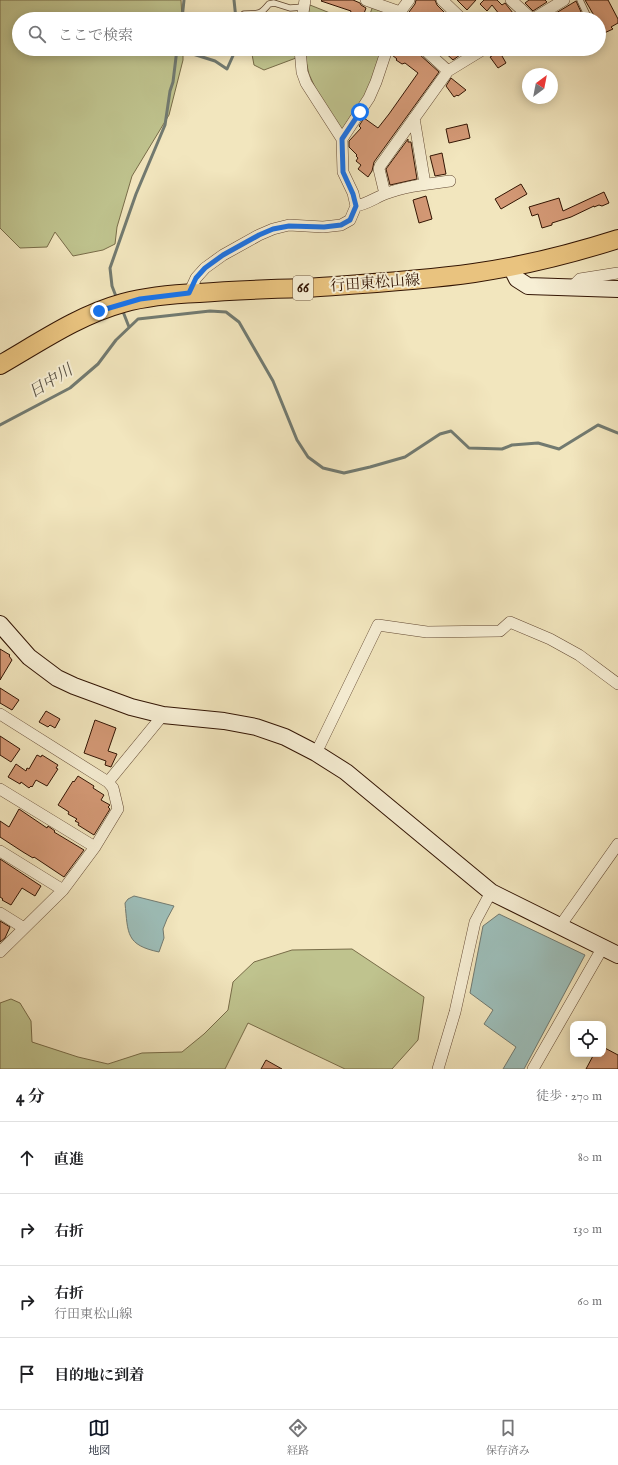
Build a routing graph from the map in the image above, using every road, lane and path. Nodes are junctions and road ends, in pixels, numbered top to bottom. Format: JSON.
{"nodes":[{"id":1,"x":366,"y":0,"type":"edge"},
{"id":2,"x":409,"y":0,"type":"edge"},
{"id":3,"x":442,"y":0,"type":"edge"},
{"id":4,"x":511,"y":0,"type":"edge"},
{"id":5,"x":564,"y":0,"type":"edge"},
{"id":6,"x":580,"y":0,"type":"edge"},
{"id":7,"x":304,"y":3,"type":"edge"},
{"id":8,"x":263,"y":12,"type":"edge"},
{"id":9,"x":392,"y":12,"type":"edge"},
{"id":10,"x":401,"y":12,"type":"edge"},
{"id":11,"x":455,"y":12,"type":"edge"},
{"id":12,"x":524,"y":12,"type":"edge"},
{"id":13,"x":544,"y":12,"type":"edge"},
{"id":14,"x":586,"y":12,"type":"edge"},
{"id":15,"x":301,"y":56,"type":"edge"},
{"id":16,"x":385,"y":56,"type":"edge"},
{"id":17,"x":432,"y":56,"type":"edge"},
{"id":18,"x":473,"y":56,"type":"edge"},
{"id":19,"x":448,"y":71,"type":"junction"},
{"id":20,"x":414,"y":118,"type":"junction"},
{"id":21,"x":342,"y":139,"type":"junction"},
{"id":22,"x":450,"y":181,"type":"dead end"},
{"id":23,"x":425,"y":184,"type":"junction"},
{"id":24,"x":385,"y":194,"type":"junction"},
{"id":25,"x":356,"y":206,"type":"junction"},
{"id":26,"x":618,"y":239,"type":"edge"},
{"id":27,"x":510,"y":267,"type":"junction"},
{"id":28,"x":618,"y":273,"type":"edge"},
{"id":29,"x":572,"y":287,"type":"junction"},
{"id":30,"x":618,"y":288,"type":"edge"},
{"id":31,"x":189,"y":293,"type":"junction"},
{"id":32,"x":0,"y":365,"type":"edge"},
{"id":33,"x":0,"y":624,"type":"edge"},
{"id":34,"x":618,"y":684,"type":"edge"},
{"id":35,"x":0,"y":714,"type":"edge"},
{"id":36,"x":163,"y":715,"type":"junction"},
{"id":37,"x":316,"y":753,"type":"junction"},
{"id":38,"x":108,"y":782,"type":"junction"},
{"id":39,"x":0,"y":789,"type":"edge"},
{"id":40,"x":618,"y":844,"type":"edge"},
{"id":41,"x":95,"y":847,"type":"junction"},
{"id":42,"x":0,"y":851,"type":"edge"},
{"id":43,"x":63,"y":890,"type":"junction"},
{"id":44,"x":491,"y":892,"type":"junction"},
{"id":45,"x":0,"y":913,"type":"edge"},
{"id":46,"x":560,"y":926,"type":"junction"},
{"id":47,"x":24,"y":928,"type":"junction"},
{"id":48,"x":603,"y":947,"type":"junction"},
{"id":49,"x":0,"y":952,"type":"edge"},
{"id":50,"x":618,"y":955,"type":"edge"},
{"id":51,"x":438,"y":1069,"type":"edge"},
{"id":52,"x":533,"y":1069,"type":"edge"}],
"edges":[{"from":1,"to":9,"type":"street"},
{"from":2,"to":10,"type":"street"},
{"from":3,"to":11,"type":"street"},
{"from":4,"to":12,"type":"street"},
{"from":5,"to":13,"type":"street"},
{"from":6,"to":14,"type":"lane"},
{"from":7,"to":8,"type":"lane"},
{"from":15,"to":21,"type":"street"},
{"from":16,"to":21,"type":"street"},
{"from":17,"to":19,"type":"street"},
{"from":18,"to":19,"type":"street"},
{"from":19,"to":20,"type":"street"},
{"from":20,"to":23,"type":"street"},
{"from":20,"to":24,"type":"street"},
{"from":21,"to":25,"type":"street"},
{"from":22,"to":23,"type":"street"},
{"from":23,"to":24,"type":"street"},
{"from":24,"to":25,"type":"street"},
{"from":25,"to":31,"type":"street"},
{"from":26,"to":27,"type":"main road","name":"行田東松山線","number":"66"},
{"from":27,"to":29,"type":"street"},
{"from":27,"to":31,"type":"main road","name":"行田東松山線","number":"66"},
{"from":28,"to":29,"type":"street"},
{"from":29,"to":30,"type":"street"},
{"from":31,"to":32,"type":"main road","name":"行田東松山線","number":"66"},
{"from":33,"to":36,"type":"street"},
{"from":34,"to":37,"type":"street"},
{"from":35,"to":38,"type":"street"},
{"from":36,"to":37,"type":"street"},
{"from":36,"to":38,"type":"street"},
{"from":37,"to":44,"type":"street"},
{"from":38,"to":41,"type":"street"},
{"from":39,"to":41,"type":"street"},
{"from":40,"to":46,"type":"street"},
{"from":41,"to":43,"type":"street"},
{"from":42,"to":43,"type":"street"},
{"from":43,"to":47,"type":"street"},
{"from":44,"to":46,"type":"street"},
{"from":44,"to":51,"type":"street"},
{"from":45,"to":47,"type":"street"},
{"from":46,"to":48,"type":"street"},
{"from":47,"to":49,"type":"street"},
{"from":48,"to":50,"type":"street"},
{"from":48,"to":52,"type":"street"}]}
